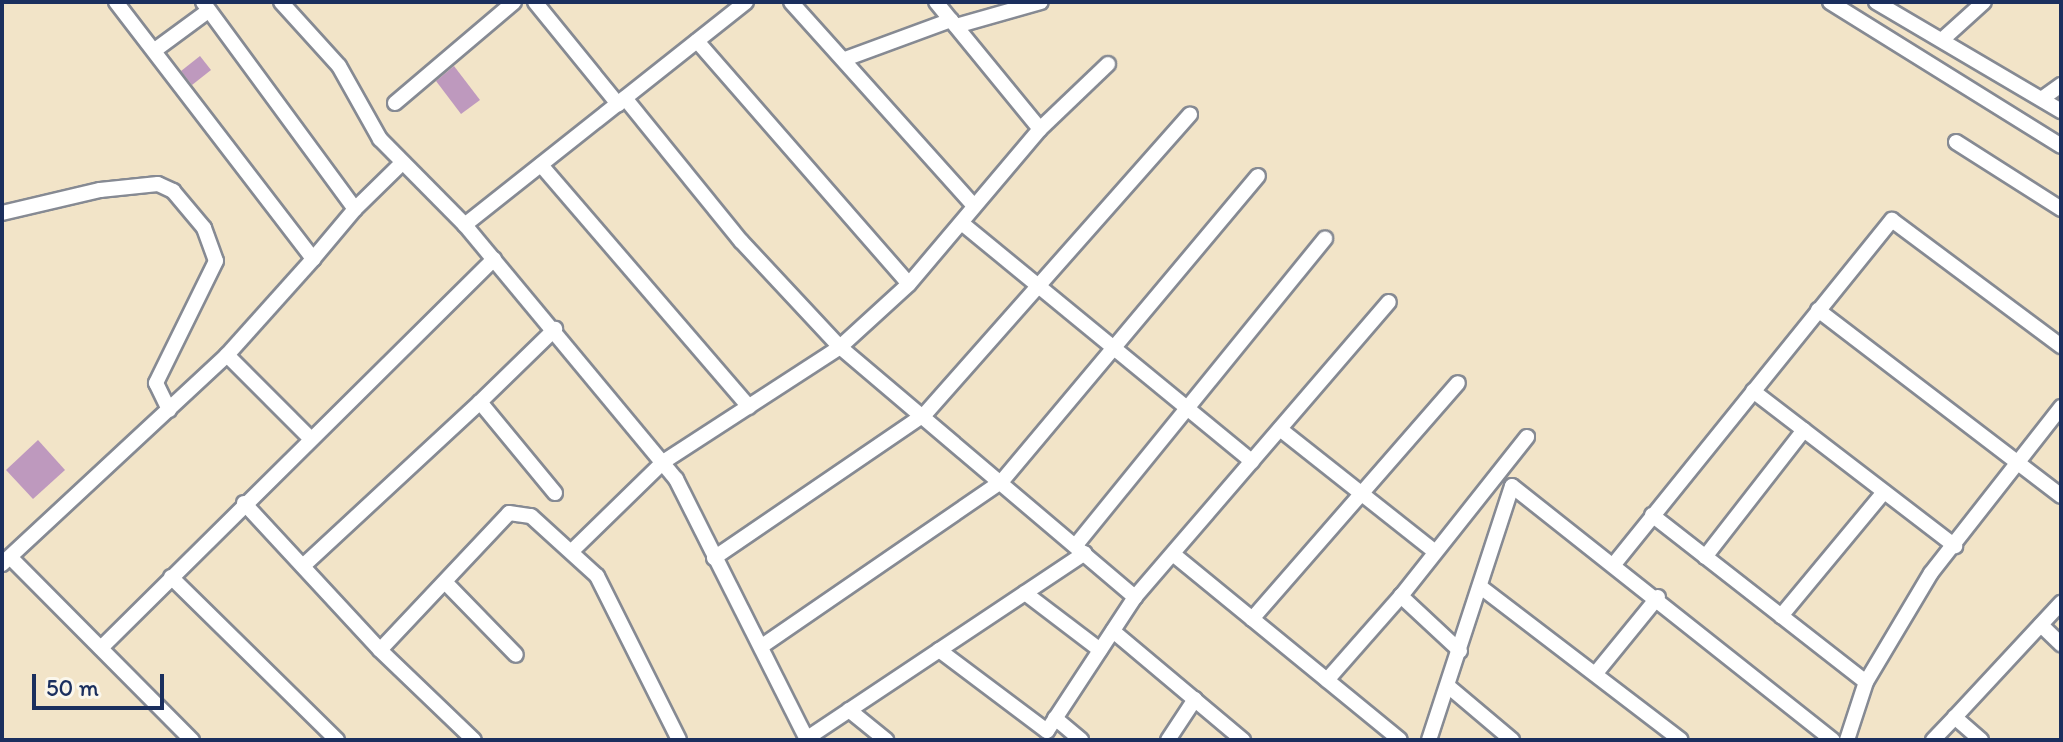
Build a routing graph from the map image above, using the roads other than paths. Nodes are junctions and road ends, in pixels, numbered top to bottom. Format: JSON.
{"nodes":[{"id":1,"x":116,"y":2,"type":"edge"},
{"id":2,"x":281,"y":2,"type":"edge"},
{"id":3,"x":514,"y":2,"type":"edge"},
{"id":4,"x":535,"y":2,"type":"edge"},
{"id":5,"x":746,"y":2,"type":"edge"},
{"id":6,"x":791,"y":2,"type":"edge"},
{"id":7,"x":936,"y":2,"type":"edge"},
{"id":8,"x":1041,"y":2,"type":"edge"},
{"id":9,"x":1830,"y":2,"type":"edge"},
{"id":10,"x":1876,"y":2,"type":"edge"},
{"id":11,"x":1984,"y":2,"type":"edge"},
{"id":12,"x":205,"y":6,"type":"edge"},
{"id":13,"x":954,"y":23,"type":"junction"},
{"id":14,"x":1943,"y":39,"type":"junction"},
{"id":15,"x":697,"y":41,"type":"junction"},
{"id":16,"x":155,"y":50,"type":"junction"},
{"id":17,"x":845,"y":59,"type":"junction"},
{"id":18,"x":1108,"y":64,"type":"dead end"},
{"id":19,"x":2061,"y":85,"type":"edge"},
{"id":20,"x":2043,"y":98,"type":"junction"},
{"id":21,"x":622,"y":101,"type":"junction"},
{"id":22,"x":395,"y":103,"type":"dead end"},
{"id":23,"x":2061,"y":111,"type":"edge"},
{"id":24,"x":1190,"y":114,"type":"dead end"},
{"id":25,"x":1040,"y":129,"type":"junction"},
{"id":26,"x":1956,"y":142,"type":"dead end"},
{"id":27,"x":2061,"y":146,"type":"edge"},
{"id":28,"x":401,"y":164,"type":"junction"},
{"id":29,"x":541,"y":165,"type":"junction"},
{"id":30,"x":1258,"y":176,"type":"dead end"},
{"id":31,"x":974,"y":206,"type":"junction"},
{"id":32,"x":355,"y":209,"type":"junction"},
{"id":33,"x":2061,"y":209,"type":"edge"},
{"id":34,"x":2,"y":213,"type":"edge"},
{"id":35,"x":963,"y":224,"type":"junction"},
{"id":36,"x":465,"y":225,"type":"junction"},
{"id":37,"x":1325,"y":239,"type":"dead end"},
{"id":38,"x":313,"y":259,"type":"junction"},
{"id":39,"x":494,"y":259,"type":"junction"},
{"id":40,"x":909,"y":284,"type":"junction"},
{"id":41,"x":1040,"y":284,"type":"junction"},
{"id":42,"x":1389,"y":302,"type":"dead end"},
{"id":43,"x":1818,"y":310,"type":"junction"},
{"id":44,"x":555,"y":329,"type":"junction"},
{"id":45,"x":1115,"y":346,"type":"junction"},
{"id":46,"x":2061,"y":346,"type":"edge"},
{"id":47,"x":840,"y":347,"type":"junction"},
{"id":48,"x":227,"y":355,"type":"junction"},
{"id":49,"x":1458,"y":383,"type":"dead end"},
{"id":50,"x":1753,"y":391,"type":"junction"},
{"id":51,"x":480,"y":402,"type":"junction"},
{"id":52,"x":749,"y":407,"type":"junction"},
{"id":53,"x":2061,"y":407,"type":"edge"},
{"id":54,"x":1186,"y":408,"type":"junction"},
{"id":55,"x":169,"y":410,"type":"junction"},
{"id":56,"x":925,"y":414,"type":"junction"},
{"id":57,"x":1280,"y":429,"type":"junction"},
{"id":58,"x":1804,"y":430,"type":"junction"},
{"id":59,"x":1527,"y":437,"type":"dead end"},
{"id":60,"x":310,"y":438,"type":"junction"},
{"id":61,"x":1252,"y":461,"type":"junction"},
{"id":62,"x":2024,"y":461,"type":"junction"},
{"id":63,"x":663,"y":462,"type":"junction"},
{"id":64,"x":1497,"y":474,"type":"junction"},
{"id":65,"x":1002,"y":481,"type":"junction"},
{"id":66,"x":1512,"y":486,"type":"junction"},
{"id":67,"x":1884,"y":492,"type":"junction"},
{"id":68,"x":555,"y":493,"type":"dead end"},
{"id":69,"x":1362,"y":494,"type":"junction"},
{"id":70,"x":2061,"y":496,"type":"edge"},
{"id":71,"x":244,"y":503,"type":"junction"},
{"id":72,"x":1652,"y":515,"type":"junction"},
{"id":73,"x":1955,"y":546,"type":"junction"},
{"id":74,"x":574,"y":549,"type":"junction"},
{"id":75,"x":1080,"y":549,"type":"junction"},
{"id":76,"x":1434,"y":551,"type":"junction"},
{"id":77,"x":1173,"y":554,"type":"junction"},
{"id":78,"x":1705,"y":557,"type":"junction"},
{"id":79,"x":714,"y":558,"type":"junction"},
{"id":80,"x":7,"y":561,"type":"edge"},
{"id":81,"x":1615,"y":563,"type":"junction"},
{"id":82,"x":303,"y":566,"type":"junction"},
{"id":83,"x":171,"y":577,"type":"junction"},
{"id":84,"x":446,"y":583,"type":"junction"},
{"id":85,"x":1482,"y":588,"type":"junction"},
{"id":86,"x":1025,"y":593,"type":"junction"},
{"id":87,"x":1401,"y":596,"type":"junction"},
{"id":88,"x":1135,"y":597,"type":"junction"},
{"id":89,"x":1658,"y":597,"type":"junction"},
{"id":90,"x":2061,"y":603,"type":"edge"},
{"id":91,"x":1781,"y":616,"type":"junction"},
{"id":92,"x":1252,"y":619,"type":"junction"},
{"id":93,"x":2041,"y":625,"type":"junction"},
{"id":94,"x":1113,"y":631,"type":"junction"},
{"id":95,"x":2061,"y":644,"type":"edge"},
{"id":96,"x":762,"y":646,"type":"junction"},
{"id":97,"x":101,"y":648,"type":"junction"},
{"id":98,"x":380,"y":650,"type":"junction"},
{"id":99,"x":939,"y":650,"type":"junction"},
{"id":100,"x":1100,"y":650,"type":"junction"},
{"id":101,"x":1460,"y":651,"type":"junction"},
{"id":102,"x":516,"y":655,"type":"dead end"},
{"id":103,"x":1596,"y":673,"type":"junction"},
{"id":104,"x":1327,"y":680,"type":"junction"},
{"id":105,"x":1866,"y":682,"type":"junction"},
{"id":106,"x":1448,"y":686,"type":"junction"},
{"id":107,"x":1195,"y":699,"type":"junction"},
{"id":108,"x":849,"y":710,"type":"junction"},
{"id":109,"x":1955,"y":717,"type":"junction"},
{"id":110,"x":1047,"y":730,"type":"edge"},
{"id":111,"x":464,"y":739,"type":"edge"},
{"id":112,"x":807,"y":739,"type":"edge"},
{"id":113,"x":1679,"y":739,"type":"edge"},
{"id":114,"x":192,"y":740,"type":"edge"},
{"id":115,"x":337,"y":740,"type":"edge"},
{"id":116,"x":679,"y":740,"type":"edge"},
{"id":117,"x":886,"y":740,"type":"edge"},
{"id":118,"x":1081,"y":740,"type":"edge"},
{"id":119,"x":1168,"y":740,"type":"edge"},
{"id":120,"x":1243,"y":740,"type":"edge"},
{"id":121,"x":1400,"y":740,"type":"edge"},
{"id":122,"x":1429,"y":740,"type":"edge"},
{"id":123,"x":1512,"y":740,"type":"edge"},
{"id":124,"x":1832,"y":740,"type":"edge"},
{"id":125,"x":1847,"y":740,"type":"edge"},
{"id":126,"x":1933,"y":740,"type":"edge"},
{"id":127,"x":1981,"y":740,"type":"edge"}],
"edges":[{"from":1,"to":16,"type":"street"},
{"from":2,"to":28,"type":"street"},
{"from":3,"to":22,"type":"street"},
{"from":4,"to":21,"type":"street"},
{"from":5,"to":15,"type":"street"},
{"from":6,"to":17,"type":"street"},
{"from":7,"to":13,"type":"street"},
{"from":8,"to":13,"type":"street"},
{"from":9,"to":27,"type":"street"},
{"from":10,"to":14,"type":"street"},
{"from":11,"to":14,"type":"street"},
{"from":12,"to":16,"type":"street"},
{"from":12,"to":32,"type":"street"},
{"from":13,"to":17,"type":"street"},
{"from":13,"to":25,"type":"street"},
{"from":14,"to":20,"type":"street"},
{"from":15,"to":21,"type":"street"},
{"from":15,"to":40,"type":"street"},
{"from":16,"to":38,"type":"street"},
{"from":17,"to":31,"type":"street"},
{"from":18,"to":25,"type":"street"},
{"from":19,"to":20,"type":"street"},
{"from":20,"to":23,"type":"street"},
{"from":21,"to":29,"type":"street"},
{"from":21,"to":47,"type":"street"},
{"from":24,"to":41,"type":"street"},
{"from":25,"to":31,"type":"street"},
{"from":26,"to":33,"type":"street"},
{"from":28,"to":32,"type":"street"},
{"from":28,"to":36,"type":"street"},
{"from":29,"to":36,"type":"street"},
{"from":29,"to":52,"type":"street"},
{"from":30,"to":45,"type":"street"},
{"from":31,"to":35,"type":"street"},
{"from":32,"to":38,"type":"street"},
{"from":34,"to":55,"type":"street"},
{"from":35,"to":40,"type":"street"},
{"from":35,"to":41,"type":"street"},
{"from":36,"to":39,"type":"street"},
{"from":37,"to":54,"type":"street"},
{"from":38,"to":48,"type":"street"},
{"from":39,"to":44,"type":"street"},
{"from":39,"to":60,"type":"street"},
{"from":40,"to":47,"type":"street"},
{"from":41,"to":45,"type":"street"},
{"from":41,"to":56,"type":"street"},
{"from":42,"to":57,"type":"street"},
{"from":43,"to":46,"type":"street"},
{"from":43,"to":50,"type":"street"},
{"from":43,"to":62,"type":"street"},
{"from":44,"to":51,"type":"street"},
{"from":44,"to":63,"type":"street"},
{"from":45,"to":54,"type":"street"},
{"from":45,"to":65,"type":"street"},
{"from":47,"to":52,"type":"street"},
{"from":47,"to":56,"type":"street"},
{"from":48,"to":55,"type":"street"},
{"from":48,"to":60,"type":"street"},
{"from":49,"to":69,"type":"street"},
{"from":50,"to":58,"type":"street"},
{"from":50,"to":72,"type":"street"},
{"from":51,"to":68,"type":"street"},
{"from":51,"to":82,"type":"street"},
{"from":52,"to":63,"type":"street"},
{"from":53,"to":62,"type":"street"},
{"from":54,"to":61,"type":"street"},
{"from":54,"to":75,"type":"street"},
{"from":55,"to":80,"type":"street"},
{"from":56,"to":65,"type":"street"},
{"from":56,"to":79,"type":"street"},
{"from":57,"to":61,"type":"street"},
{"from":57,"to":69,"type":"street"},
{"from":58,"to":67,"type":"street"},
{"from":58,"to":78,"type":"street"},
{"from":59,"to":64,"type":"street"},
{"from":60,"to":71,"type":"street"},
{"from":61,"to":77,"type":"street"},
{"from":62,"to":70,"type":"street"},
{"from":62,"to":73,"type":"street"},
{"from":63,"to":74,"type":"street"},
{"from":63,"to":79,"type":"street"},
{"from":64,"to":66,"type":"street"},
{"from":64,"to":76,"type":"street"},
{"from":65,"to":75,"type":"street"},
{"from":65,"to":96,"type":"street"},
{"from":66,"to":81,"type":"street"},
{"from":66,"to":85,"type":"street"},
{"from":67,"to":73,"type":"street"},
{"from":67,"to":91,"type":"street"},
{"from":69,"to":76,"type":"street"},
{"from":69,"to":92,"type":"street"},
{"from":71,"to":82,"type":"street"},
{"from":71,"to":83,"type":"street"},
{"from":72,"to":78,"type":"street"},
{"from":72,"to":81,"type":"street"},
{"from":73,"to":105,"type":"street"},
{"from":74,"to":84,"type":"street"},
{"from":74,"to":116,"type":"street"},
{"from":75,"to":86,"type":"street"},
{"from":75,"to":88,"type":"street"},
{"from":76,"to":87,"type":"street"},
{"from":77,"to":88,"type":"street"},
{"from":77,"to":92,"type":"street"},
{"from":78,"to":91,"type":"street"},
{"from":79,"to":96,"type":"street"},
{"from":80,"to":97,"type":"street"},
{"from":81,"to":89,"type":"street"},
{"from":82,"to":98,"type":"street"},
{"from":83,"to":97,"type":"street"},
{"from":83,"to":115,"type":"street"},
{"from":84,"to":98,"type":"street"},
{"from":84,"to":102,"type":"street"},
{"from":85,"to":101,"type":"street"},
{"from":85,"to":103,"type":"street"},
{"from":86,"to":99,"type":"street"},
{"from":86,"to":100,"type":"street"},
{"from":87,"to":101,"type":"street"},
{"from":87,"to":104,"type":"street"},
{"from":88,"to":94,"type":"street"},
{"from":89,"to":103,"type":"street"},
{"from":89,"to":124,"type":"street"},
{"from":90,"to":93,"type":"street"},
{"from":91,"to":105,"type":"street"},
{"from":92,"to":104,"type":"street"},
{"from":93,"to":95,"type":"street"},
{"from":93,"to":109,"type":"street"},
{"from":94,"to":100,"type":"street"},
{"from":94,"to":107,"type":"street"},
{"from":96,"to":112,"type":"street"},
{"from":97,"to":114,"type":"street"},
{"from":98,"to":111,"type":"street"},
{"from":99,"to":108,"type":"street"},
{"from":99,"to":110,"type":"street"},
{"from":100,"to":110,"type":"street"},
{"from":101,"to":106,"type":"street"},
{"from":103,"to":113,"type":"street"},
{"from":104,"to":121,"type":"street"},
{"from":105,"to":125,"type":"street"},
{"from":106,"to":122,"type":"street"},
{"from":106,"to":123,"type":"street"},
{"from":107,"to":119,"type":"street"},
{"from":107,"to":120,"type":"street"},
{"from":108,"to":112,"type":"street"},
{"from":108,"to":117,"type":"street"},
{"from":109,"to":126,"type":"street"},
{"from":109,"to":127,"type":"street"},
{"from":110,"to":118,"type":"street"}]}
